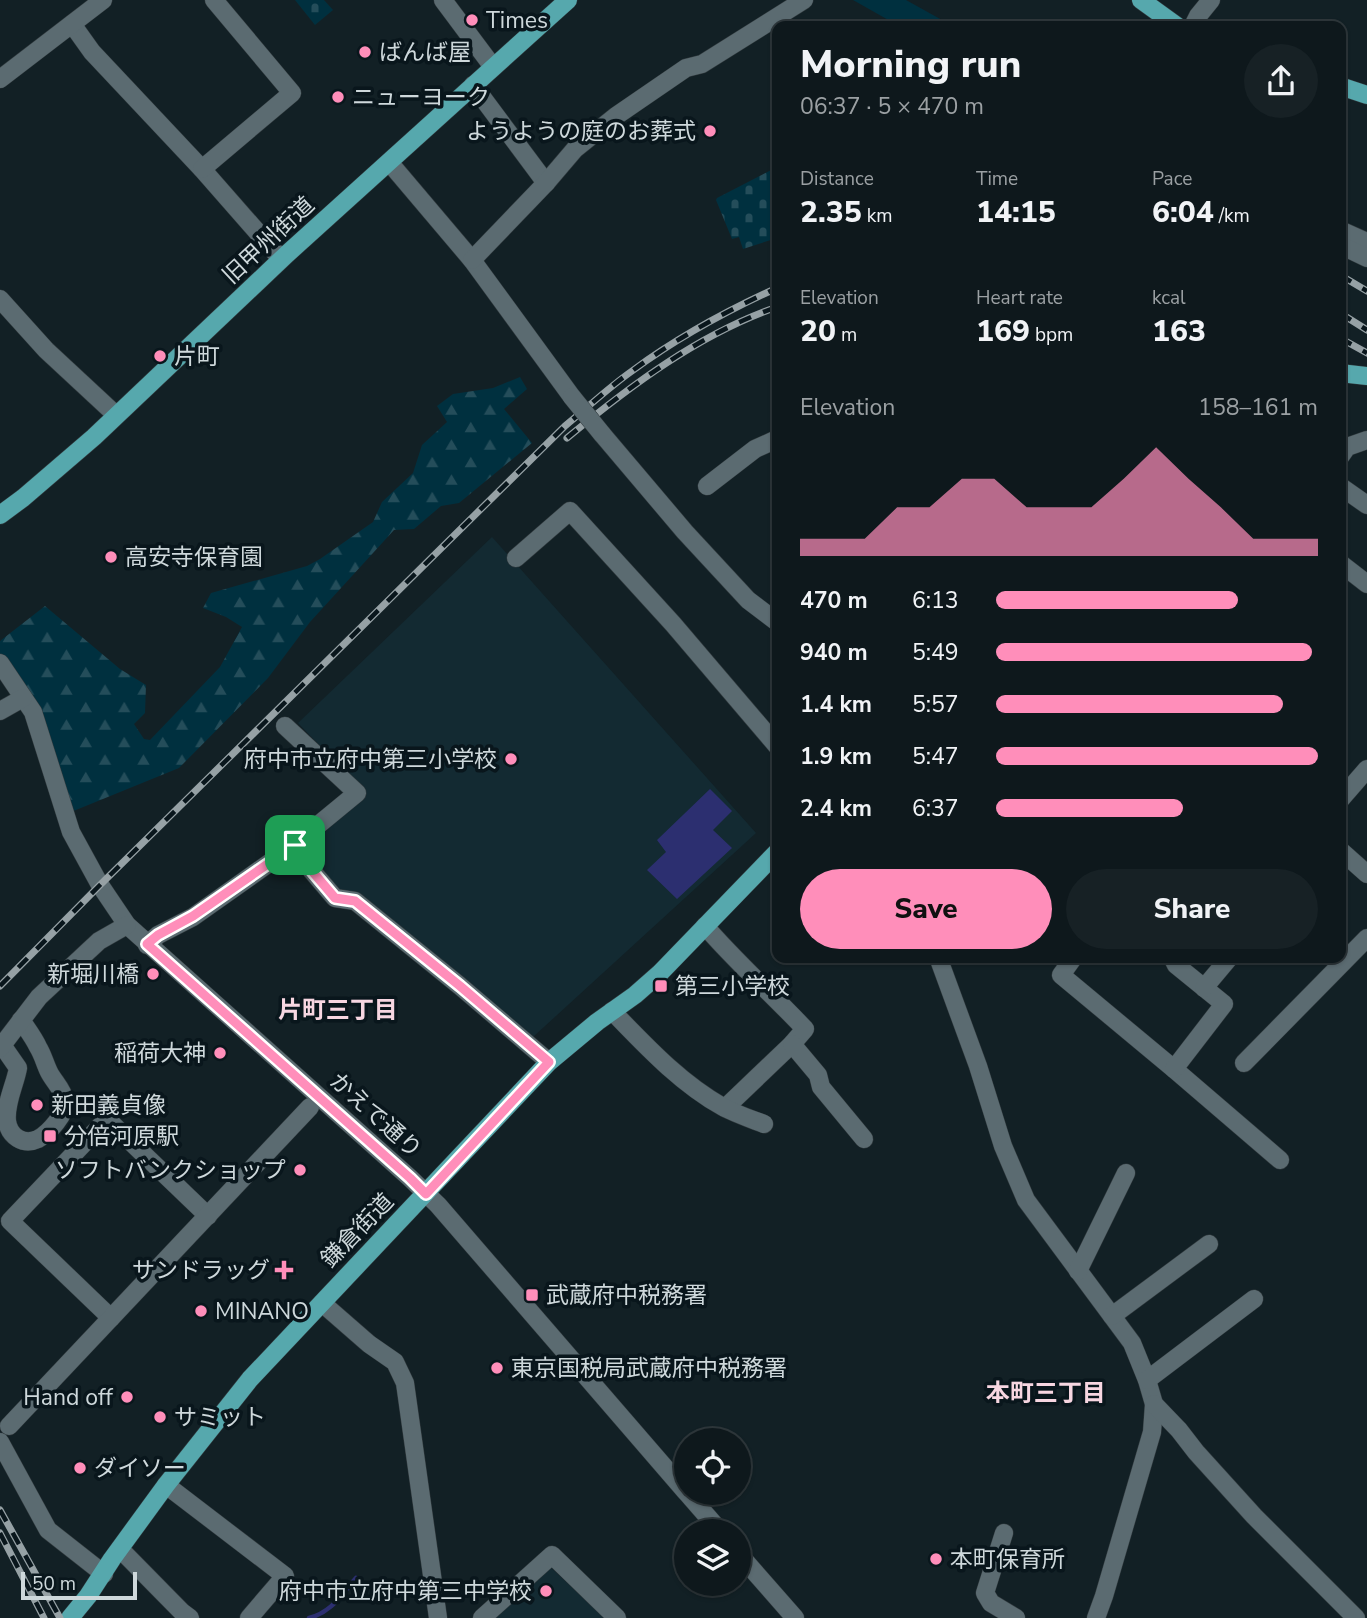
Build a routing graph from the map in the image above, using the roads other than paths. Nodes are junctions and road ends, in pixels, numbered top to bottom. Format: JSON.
{"nodes":[{"id":1,"x":103,"y":0,"type":"edge"},
{"id":2,"x":214,"y":0,"type":"edge"},
{"id":3,"x":443,"y":0,"type":"edge"},
{"id":4,"x":568,"y":0,"type":"edge"},
{"id":5,"x":804,"y":0,"type":"edge"},
{"id":6,"x":1141,"y":0,"type":"edge"},
{"id":7,"x":1211,"y":0,"type":"edge"},
{"id":8,"x":1170,"y":21,"type":"edge"},
{"id":9,"x":1196,"y":21,"type":"edge"},
{"id":10,"x":72,"y":24,"type":"junction"},
{"id":11,"x":493,"y":67,"type":"junction"},
{"id":12,"x":0,"y":79,"type":"edge"},
{"id":13,"x":473,"y":85,"type":"junction"},
{"id":14,"x":1346,"y":88,"type":"edge"},
{"id":15,"x":1367,"y":95,"type":"edge"},
{"id":16,"x":389,"y":162,"type":"junction"},
{"id":17,"x":202,"y":169,"type":"junction"},
{"id":18,"x":546,"y":183,"type":"junction"},
{"id":19,"x":1346,"y":233,"type":"edge"},
{"id":20,"x":1367,"y":242,"type":"edge"},
{"id":21,"x":1346,"y":248,"type":"edge"},
{"id":22,"x":1367,"y":258,"type":"edge"},
{"id":23,"x":281,"y":259,"type":"junction"},
{"id":24,"x":472,"y":260,"type":"junction"},
{"id":25,"x":0,"y":299,"type":"edge"},
{"id":26,"x":1346,"y":374,"type":"edge"},
{"id":27,"x":1367,"y":376,"type":"edge"},
{"id":28,"x":116,"y":415,"type":"junction"},
{"id":29,"x":1367,"y":440,"type":"edge"},
{"id":30,"x":772,"y":441,"type":"edge"},
{"id":31,"x":1346,"y":448,"type":"edge"},
{"id":32,"x":707,"y":486,"type":"dead end"},
{"id":33,"x":1346,"y":490,"type":"edge"},
{"id":34,"x":1367,"y":505,"type":"edge"},
{"id":35,"x":0,"y":515,"type":"edge"},
{"id":36,"x":516,"y":558,"type":"dead end"},
{"id":37,"x":1346,"y":568,"type":"edge"},
{"id":38,"x":1367,"y":584,"type":"edge"},
{"id":39,"x":772,"y":618,"type":"edge"},
{"id":40,"x":0,"y":663,"type":"edge"},
{"id":41,"x":23,"y":698,"type":"junction"},
{"id":42,"x":0,"y":711,"type":"edge"},
{"id":43,"x":285,"y":726,"type":"dead end"},
{"id":44,"x":772,"y":741,"type":"edge"},
{"id":45,"x":1367,"y":769,"type":"edge"},
{"id":46,"x":1346,"y":793,"type":"edge"},
{"id":47,"x":295,"y":845,"type":"junction"},
{"id":48,"x":1346,"y":854,"type":"edge"},
{"id":49,"x":772,"y":857,"type":"edge"},
{"id":50,"x":1365,"y":867,"type":"edge"},
{"id":51,"x":127,"y":925,"type":"junction"},
{"id":52,"x":705,"y":926,"type":"junction"},
{"id":53,"x":1367,"y":938,"type":"edge"},
{"id":54,"x":147,"y":944,"type":"junction"},
{"id":55,"x":1346,"y":959,"type":"edge"},
{"id":56,"x":940,"y":963,"type":"edge"},
{"id":57,"x":1069,"y":963,"type":"edge"},
{"id":58,"x":1174,"y":963,"type":"edge"},
{"id":59,"x":1225,"y":963,"type":"edge"},
{"id":60,"x":1342,"y":963,"type":"edge"},
{"id":61,"x":1203,"y":988,"type":"junction"},
{"id":62,"x":612,"y":1011,"type":"junction"},
{"id":63,"x":21,"y":1020,"type":"junction"},
{"id":64,"x":792,"y":1044,"type":"junction"},
{"id":65,"x":1,"y":1047,"type":"edge"},
{"id":66,"x":549,"y":1062,"type":"junction"},
{"id":67,"x":1244,"y":1063,"type":"dead end"},
{"id":68,"x":1174,"y":1069,"type":"junction"},
{"id":69,"x":50,"y":1074,"type":"junction"},
{"id":70,"x":16,"y":1081,"type":"junction"},
{"id":71,"x":310,"y":1107,"type":"dead end"},
{"id":72,"x":724,"y":1108,"type":"junction"},
{"id":73,"x":764,"y":1124,"type":"dead end"},
{"id":74,"x":864,"y":1139,"type":"dead end"},
{"id":75,"x":1280,"y":1160,"type":"dead end"},
{"id":76,"x":1126,"y":1173,"type":"dead end"},
{"id":77,"x":426,"y":1194,"type":"junction"},
{"id":78,"x":208,"y":1216,"type":"junction"},
{"id":79,"x":1209,"y":1244,"type":"dead end"},
{"id":80,"x":1078,"y":1271,"type":"junction"},
{"id":81,"x":1254,"y":1299,"type":"dead end"},
{"id":82,"x":322,"y":1303,"type":"junction"},
{"id":83,"x":1112,"y":1316,"type":"junction"},
{"id":84,"x":111,"y":1318,"type":"junction"},
{"id":85,"x":1147,"y":1380,"type":"junction"},
{"id":86,"x":1154,"y":1404,"type":"junction"},
{"id":87,"x":4,"y":1434,"type":"edge"},
{"id":88,"x":674,"y":1478,"type":"edge"},
{"id":89,"x":166,"y":1485,"type":"junction"},
{"id":90,"x":697,"y":1505,"type":"edge"},
{"id":91,"x":710,"y":1519,"type":"edge"},
{"id":92,"x":1004,"y":1533,"type":"dead end"},
{"id":93,"x":120,"y":1549,"type":"junction"},
{"id":94,"x":751,"y":1568,"type":"edge"},
{"id":95,"x":104,"y":1574,"type":"junction"},
{"id":96,"x":70,"y":1618,"type":"edge"},
{"id":97,"x":190,"y":1618,"type":"edge"},
{"id":98,"x":249,"y":1618,"type":"edge"},
{"id":99,"x":438,"y":1618,"type":"edge"},
{"id":100,"x":482,"y":1618,"type":"edge"},
{"id":101,"x":617,"y":1618,"type":"edge"},
{"id":102,"x":795,"y":1618,"type":"edge"},
{"id":103,"x":1016,"y":1618,"type":"edge"},
{"id":104,"x":1096,"y":1618,"type":"edge"},
{"id":105,"x":1356,"y":1618,"type":"edge"}],
"edges":[{"from":1,"to":10,"type":"street"},
{"from":2,"to":17,"type":"street"},
{"from":3,"to":11,"type":"street"},
{"from":4,"to":11,"type":"main road","name":"旧甲州街道"},
{"from":5,"to":18,"type":"street"},
{"from":6,"to":8,"type":"main road"},
{"from":7,"to":9,"type":"street"},
{"from":10,"to":12,"type":"street"},
{"from":10,"to":17,"type":"street"},
{"from":11,"to":13,"type":"main road","name":"旧甲州街道"},
{"from":13,"to":16,"type":"main road","name":"旧甲州街道"},
{"from":13,"to":18,"type":"street"},
{"from":14,"to":15,"type":"main road"},
{"from":16,"to":23,"type":"main road","name":"旧甲州街道"},
{"from":16,"to":24,"type":"street"},
{"from":17,"to":23,"type":"street"},
{"from":18,"to":24,"type":"street"},
{"from":19,"to":20,"type":"street"},
{"from":21,"to":22,"type":"street"},
{"from":23,"to":28,"type":"main road","name":"旧甲州街道"},
{"from":24,"to":39,"type":"street","bridge":true},
{"from":25,"to":28,"type":"street"},
{"from":26,"to":27,"type":"main road"},
{"from":28,"to":35,"type":"main road","name":"旧甲州街道"},
{"from":29,"to":31,"type":"street"},
{"from":30,"to":32,"type":"street"},
{"from":33,"to":34,"type":"street"},
{"from":36,"to":44,"type":"street"},
{"from":37,"to":38,"type":"street"},
{"from":40,"to":41,"type":"street","name":"かえで通り"},
{"from":41,"to":42,"type":"street"},
{"from":41,"to":51,"type":"street","name":"かえで通り"},
{"from":43,"to":47,"type":"street"},
{"from":45,"to":46,"type":"street"},
{"from":47,"to":54,"type":"street"},
{"from":47,"to":66,"type":"street"},
{"from":48,"to":50,"type":"street"},
{"from":49,"to":52,"type":"main road","name":"鎌倉街道"},
{"from":51,"to":54,"type":"street","name":"かえで通り"},
{"from":51,"to":63,"type":"street"},
{"from":52,"to":62,"type":"main road","name":"鎌倉街道"},
{"from":52,"to":64,"type":"street"},
{"from":53,"to":55,"type":"street"},
{"from":54,"to":77,"type":"street","name":"かえで通り"},
{"from":56,"to":80,"type":"street"},
{"from":57,"to":68,"type":"street"},
{"from":58,"to":61,"type":"street"},
{"from":59,"to":61,"type":"street"},
{"from":60,"to":67,"type":"street"},
{"from":61,"to":68,"type":"street"},
{"from":62,"to":66,"type":"main road","name":"鎌倉街道"},
{"from":62,"to":72,"type":"street"},
{"from":63,"to":65,"type":"street"},
{"from":63,"to":69,"type":"street"},
{"from":64,"to":72,"type":"street"},
{"from":64,"to":74,"type":"street"},
{"from":65,"to":70,"type":"street"},
{"from":66,"to":77,"type":"main road","name":"鎌倉街道"},
{"from":68,"to":75,"type":"street"},
{"from":69,"to":70,"type":"street"},
{"from":69,"to":70,"type":"street"},
{"from":71,"to":78,"type":"street"},
{"from":72,"to":73,"type":"street"},
{"from":76,"to":80,"type":"street"},
{"from":77,"to":82,"type":"main road","name":"鎌倉街道"},
{"from":77,"to":88,"type":"street","name":"かえで通り"},
{"from":78,"to":84,"type":"street"},
{"from":78,"to":84,"type":"street"},
{"from":79,"to":83,"type":"street"},
{"from":80,"to":83,"type":"street"},
{"from":81,"to":85,"type":"street"},
{"from":82,"to":89,"type":"main road","name":"鎌倉街道"},
{"from":82,"to":99,"type":"street"},
{"from":83,"to":85,"type":"street"},
{"from":84,"to":87,"type":"street"},
{"from":85,"to":86,"type":"street"},
{"from":86,"to":104,"type":"street"},
{"from":86,"to":105,"type":"street"},
{"from":87,"to":95,"type":"street"},
{"from":89,"to":93,"type":"main road","name":"鎌倉街道"},
{"from":89,"to":98,"type":"street"},
{"from":90,"to":91,"type":"street","name":"かえで通り"},
{"from":92,"to":103,"type":"street"},
{"from":93,"to":95,"type":"main road","name":"鎌倉街道"},
{"from":93,"to":97,"type":"street"},
{"from":94,"to":102,"type":"street"},
{"from":95,"to":96,"type":"main road","name":"鎌倉街道"},
{"from":100,"to":101,"type":"street"}]}
